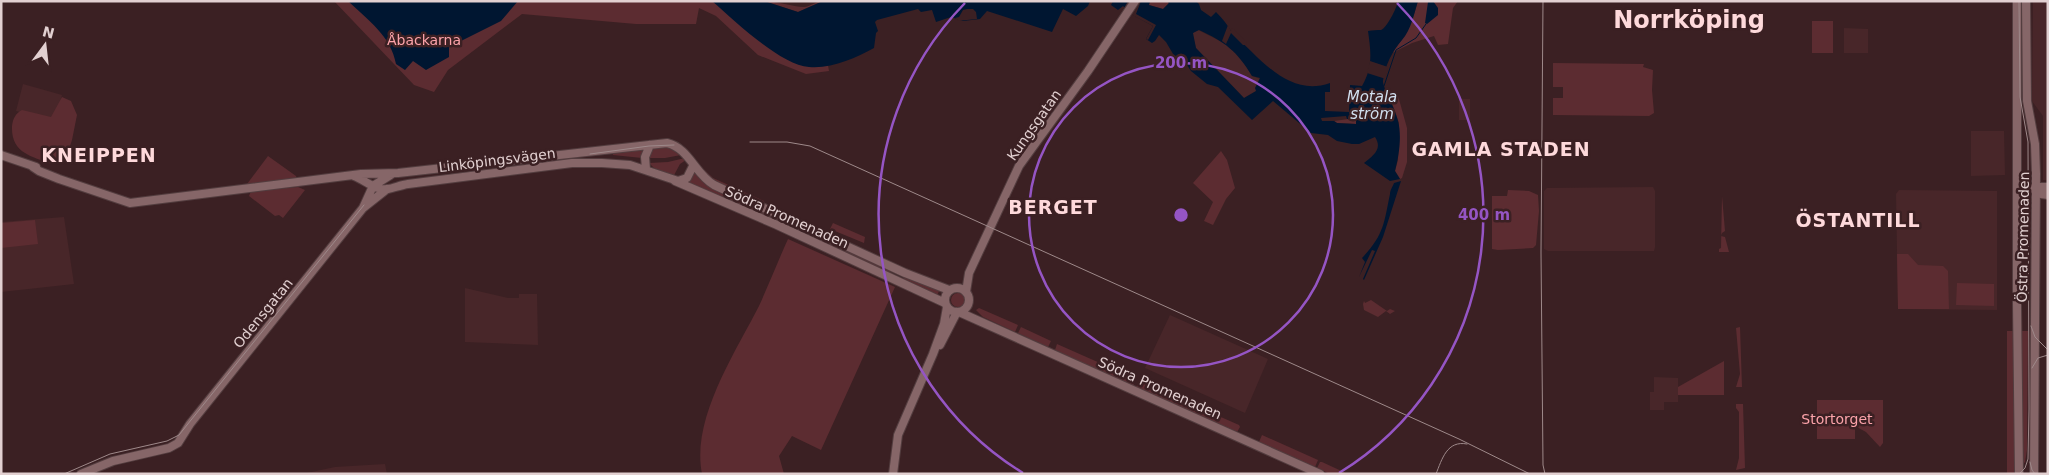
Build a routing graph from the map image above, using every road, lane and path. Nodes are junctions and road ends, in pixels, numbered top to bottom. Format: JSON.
{"nodes":[{"id":1,"x":1135,"y":1,"type":"edge"},
{"id":2,"x":2017,"y":1,"type":"edge"},
{"id":3,"x":2026,"y":1,"type":"edge"},
{"id":4,"x":650,"y":144,"type":"junction"},
{"id":5,"x":1,"y":155,"type":"edge"},
{"id":6,"x":693,"y":166,"type":"junction"},
{"id":7,"x":646,"y":169,"type":"junction"},
{"id":8,"x":393,"y":173,"type":"junction"},
{"id":9,"x":354,"y":176,"type":"junction"},
{"id":10,"x":673,"y":180,"type":"junction"},
{"id":11,"x":2018,"y":186,"type":"junction"},
{"id":12,"x":2048,"y":187,"type":"edge"},
{"id":13,"x":380,"y":188,"type":"junction"},
{"id":14,"x":2035,"y":189,"type":"junction"},
{"id":15,"x":2048,"y":195,"type":"edge"},
{"id":16,"x":362,"y":208,"type":"junction"},
{"id":17,"x":969,"y":273,"type":"junction"},
{"id":18,"x":958,"y":288,"type":"junction"},
{"id":19,"x":949,"y":290,"type":"junction"},
{"id":20,"x":966,"y":292,"type":"junction"},
{"id":21,"x":970,"y":302,"type":"junction"},
{"id":22,"x":946,"y":305,"type":"junction"},
{"id":23,"x":958,"y":312,"type":"junction"},
{"id":24,"x":990,"y":325,"type":"junction"},
{"id":25,"x":933,"y":354,"type":"junction"},
{"id":26,"x":893,"y":473,"type":"edge"},
{"id":27,"x":81,"y":474,"type":"edge"},
{"id":28,"x":1320,"y":474,"type":"edge"},
{"id":29,"x":2019,"y":474,"type":"edge"},
{"id":30,"x":2034,"y":474,"type":"edge"}],
"edges":[{"from":1,"to":17,"type":"main road","name":"Kungsgatan"},
{"from":2,"to":11,"type":"main road","name":"Östra Promenaden"},
{"from":3,"to":14,"type":"main road","name":"Östra Promenaden"},
{"from":4,"to":6,"type":"main road"},
{"from":4,"to":7,"type":"main road"},
{"from":4,"to":8,"type":"main road","name":"Linköpingsvägen"},
{"from":5,"to":9,"type":"main road","name":"Linköpingsvägen"},
{"from":6,"to":10,"type":"main road"},
{"from":6,"to":19,"type":"main road","name":"Södra Promenaden"},
{"from":7,"to":10,"type":"main road"},
{"from":7,"to":13,"type":"main road","name":"Linköpingsvägen"},
{"from":8,"to":9,"type":"main road","name":"Linköpingsvägen"},
{"from":8,"to":13,"type":"main road","name":"Odensgatan"},
{"from":9,"to":13,"type":"main road"},
{"from":10,"to":22,"type":"main road","name":"Södra Promenaden"},
{"from":11,"to":14,"type":"main road"},
{"from":11,"to":29,"type":"main road","name":"Östra Promenaden"},
{"from":12,"to":14,"type":"main road"},
{"from":13,"to":16,"type":"main road","name":"Odensgatan"},
{"from":13,"to":16,"type":"main road","name":"Odensgatan"},
{"from":14,"to":15,"type":"main road"},
{"from":14,"to":30,"type":"main road","name":"Östra Promenaden"},
{"from":16,"to":27,"type":"main road","name":"Odensgatan"},
{"from":17,"to":18,"type":"main road","name":"Kungsgatan"},
{"from":17,"to":20,"type":"main road","name":"Kungsgatan"},
{"from":18,"to":19,"type":"main road"},
{"from":18,"to":20,"type":"main road"},
{"from":19,"to":22,"type":"main road"},
{"from":20,"to":21,"type":"main road"},
{"from":21,"to":23,"type":"main road"},
{"from":21,"to":24,"type":"main road","name":"Södra Promenaden"},
{"from":22,"to":23,"type":"main road"},
{"from":22,"to":25,"type":"main road"},
{"from":23,"to":24,"type":"main road","name":"Södra Promenaden"},
{"from":23,"to":25,"type":"main road"},
{"from":24,"to":28,"type":"main road","name":"Södra Promenaden"},
{"from":25,"to":26,"type":"main road"}]}
